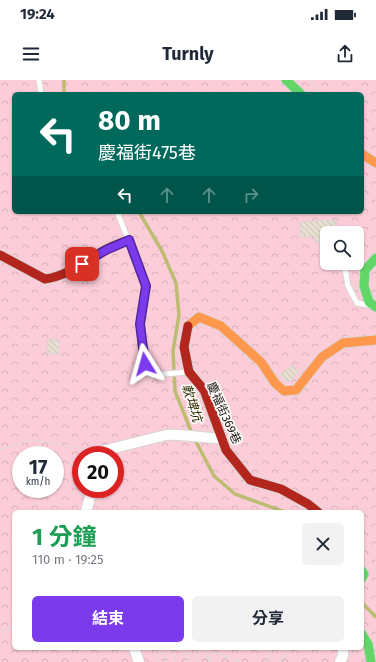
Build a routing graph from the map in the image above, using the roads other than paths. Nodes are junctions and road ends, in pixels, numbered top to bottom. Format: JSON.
{"nodes":[{"id":1,"x":39,"y":80,"type":"edge"},
{"id":2,"x":286,"y":80,"type":"edge"},
{"id":3,"x":41,"y":92,"type":"edge"},
{"id":4,"x":299,"y":92,"type":"edge"},
{"id":5,"x":364,"y":155,"type":"edge"},
{"id":6,"x":376,"y":163,"type":"edge"},
{"id":7,"x":118,"y":214,"type":"edge"},
{"id":8,"x":129,"y":240,"type":"junction"},
{"id":9,"x":0,"y":255,"type":"edge"},
{"id":10,"x":376,"y":258,"type":"edge"},
{"id":11,"x":345,"y":270,"type":"edge"},
{"id":12,"x":376,"y":307,"type":"edge"},
{"id":13,"x":376,"y":340,"type":"edge"},
{"id":14,"x":189,"y":372,"type":"junction"},
{"id":15,"x":221,"y":438,"type":"junction"},
{"id":16,"x":124,"y":447,"type":"edge"},
{"id":17,"x":90,"y":498,"type":"edge"},
{"id":18,"x":87,"y":510,"type":"edge"},
{"id":19,"x":316,"y":510,"type":"edge"},
{"id":20,"x":364,"y":637,"type":"edge"},
{"id":21,"x":135,"y":650,"type":"edge"},
{"id":22,"x":342,"y":650,"type":"edge"},
{"id":23,"x":139,"y":662,"type":"edge"},
{"id":24,"x":340,"y":662,"type":"edge"},
{"id":25,"x":371,"y":662,"type":"edge"}],
"edges":[{"from":1,"to":3,"type":"lane"},
{"from":2,"to":4,"type":"street"},
{"from":5,"to":6,"type":"street"},
{"from":7,"to":8,"type":"lane"},
{"from":8,"to":9,"type":"street"},
{"from":8,"to":14,"type":"lane"},
{"from":10,"to":12,"type":"street"},
{"from":11,"to":12,"type":"lane"},
{"from":13,"to":14,"type":"street"},
{"from":14,"to":15,"type":"street","name":"慶福街369巷"},
{"from":15,"to":16,"type":"street"},
{"from":15,"to":19,"type":"street","name":"慶福街369巷"},
{"from":17,"to":18,"type":"street"},
{"from":20,"to":25,"type":"street"},
{"from":21,"to":23,"type":"street"},
{"from":22,"to":24,"type":"street"}]}
